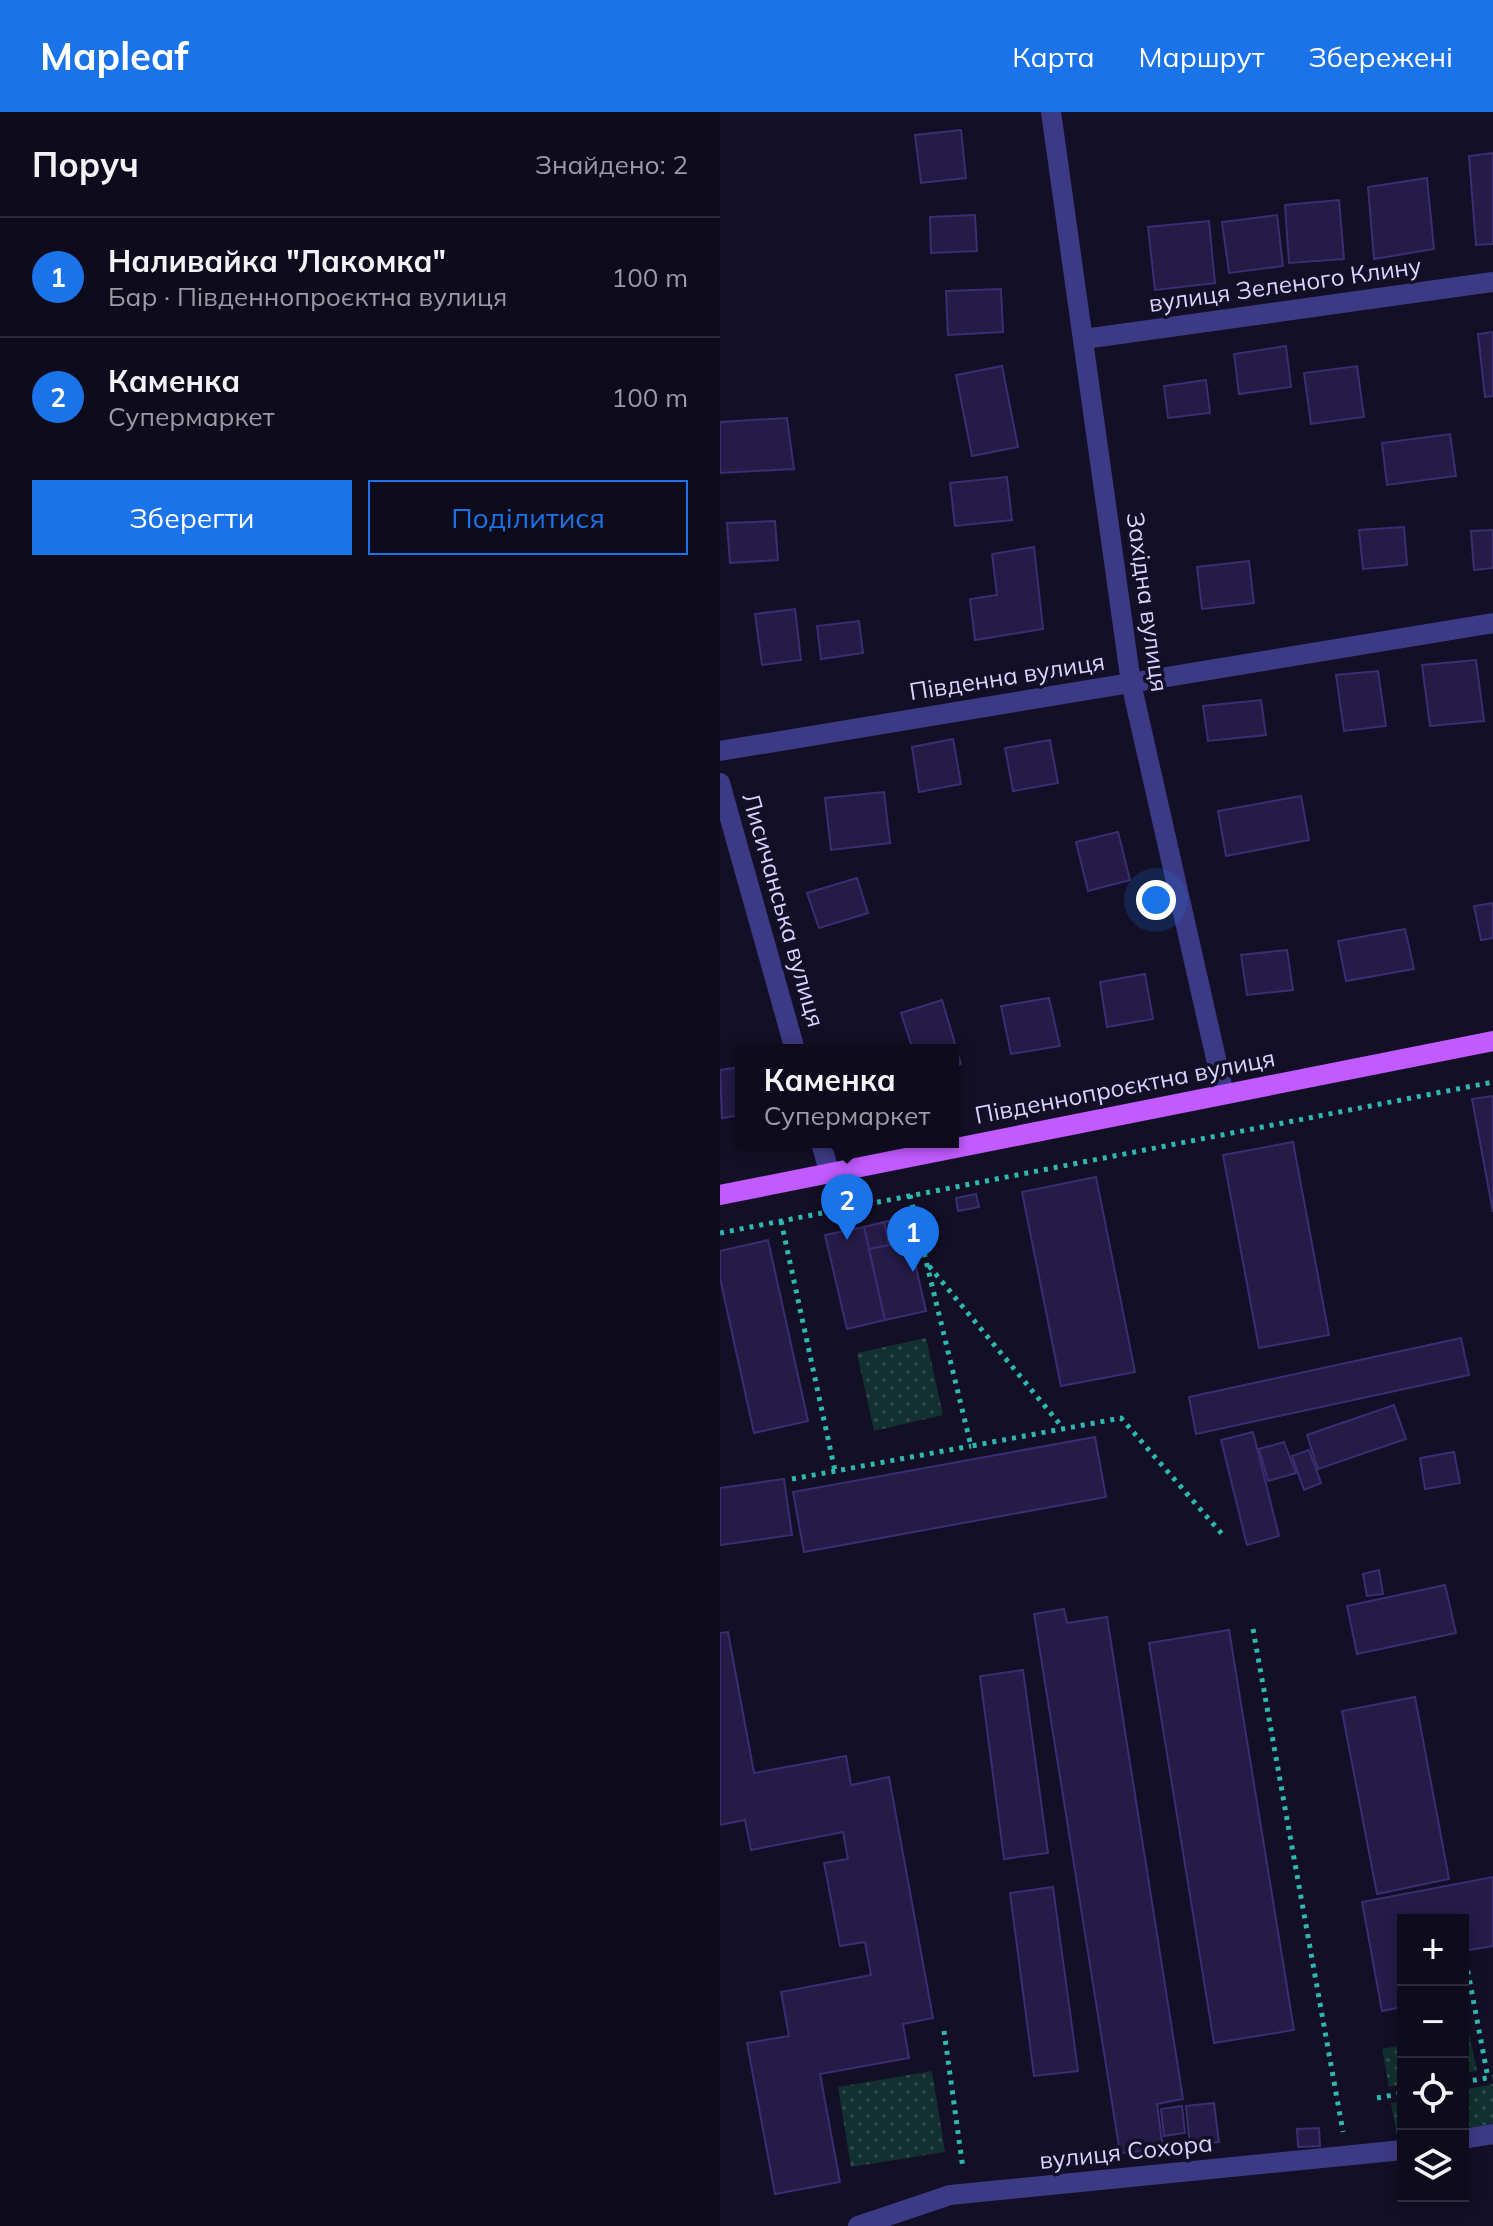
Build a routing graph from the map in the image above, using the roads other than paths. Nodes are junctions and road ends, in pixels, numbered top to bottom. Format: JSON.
{"nodes":[{"id":1,"x":1051,"y":112,"type":"edge"},
{"id":2,"x":1493,"y":282,"type":"edge"},
{"id":3,"x":1084,"y":339,"type":"junction"},
{"id":4,"x":1493,"y":623,"type":"edge"},
{"id":5,"x":1131,"y":683,"type":"junction"},
{"id":6,"x":720,"y":751,"type":"edge"},
{"id":7,"x":720,"y":783,"type":"edge"},
{"id":8,"x":1493,"y":1041,"type":"edge"},
{"id":9,"x":793,"y":1044,"type":"edge"},
{"id":10,"x":1224,"y":1094,"type":"junction"},
{"id":11,"x":959,"y":1146,"type":"edge"},
{"id":12,"x":823,"y":1148,"type":"edge"},
{"id":13,"x":951,"y":1148,"type":"edge"},
{"id":14,"x":829,"y":1172,"type":"junction"},
{"id":15,"x":720,"y":1195,"type":"edge"},
{"id":16,"x":1493,"y":2134,"type":"edge"},
{"id":17,"x":1469,"y":2138,"type":"edge"},
{"id":18,"x":1397,"y":2151,"type":"edge"},
{"id":19,"x":858,"y":2226,"type":"edge"}],
"edges":[{"from":1,"to":3,"type":"street","name":"Західна вулиця"},
{"from":2,"to":3,"type":"street","name":"вулиця Зеленого Клину"},
{"from":3,"to":5,"type":"street","name":"Західна вулиця"},
{"from":4,"to":5,"type":"street","name":"Південна вулиця"},
{"from":5,"to":6,"type":"street","name":"Південна вулиця"},
{"from":5,"to":10,"type":"street","name":"Західна вулиця"},
{"from":7,"to":9,"type":"street","name":"Лисичанська вулиця"},
{"from":8,"to":10,"type":"main road","name":"Південнопроєктна вулиця"},
{"from":10,"to":11,"type":"main road","name":"Південнопроєктна вулиця"},
{"from":12,"to":14,"type":"street"},
{"from":13,"to":14,"type":"main road","name":"Південнопроєктна вулиця"},
{"from":14,"to":15,"type":"main road","name":"Південнопроєктна вулиця"},
{"from":16,"to":17,"type":"street"},
{"from":18,"to":19,"type":"street","name":"вулиця Сохора"}]}
